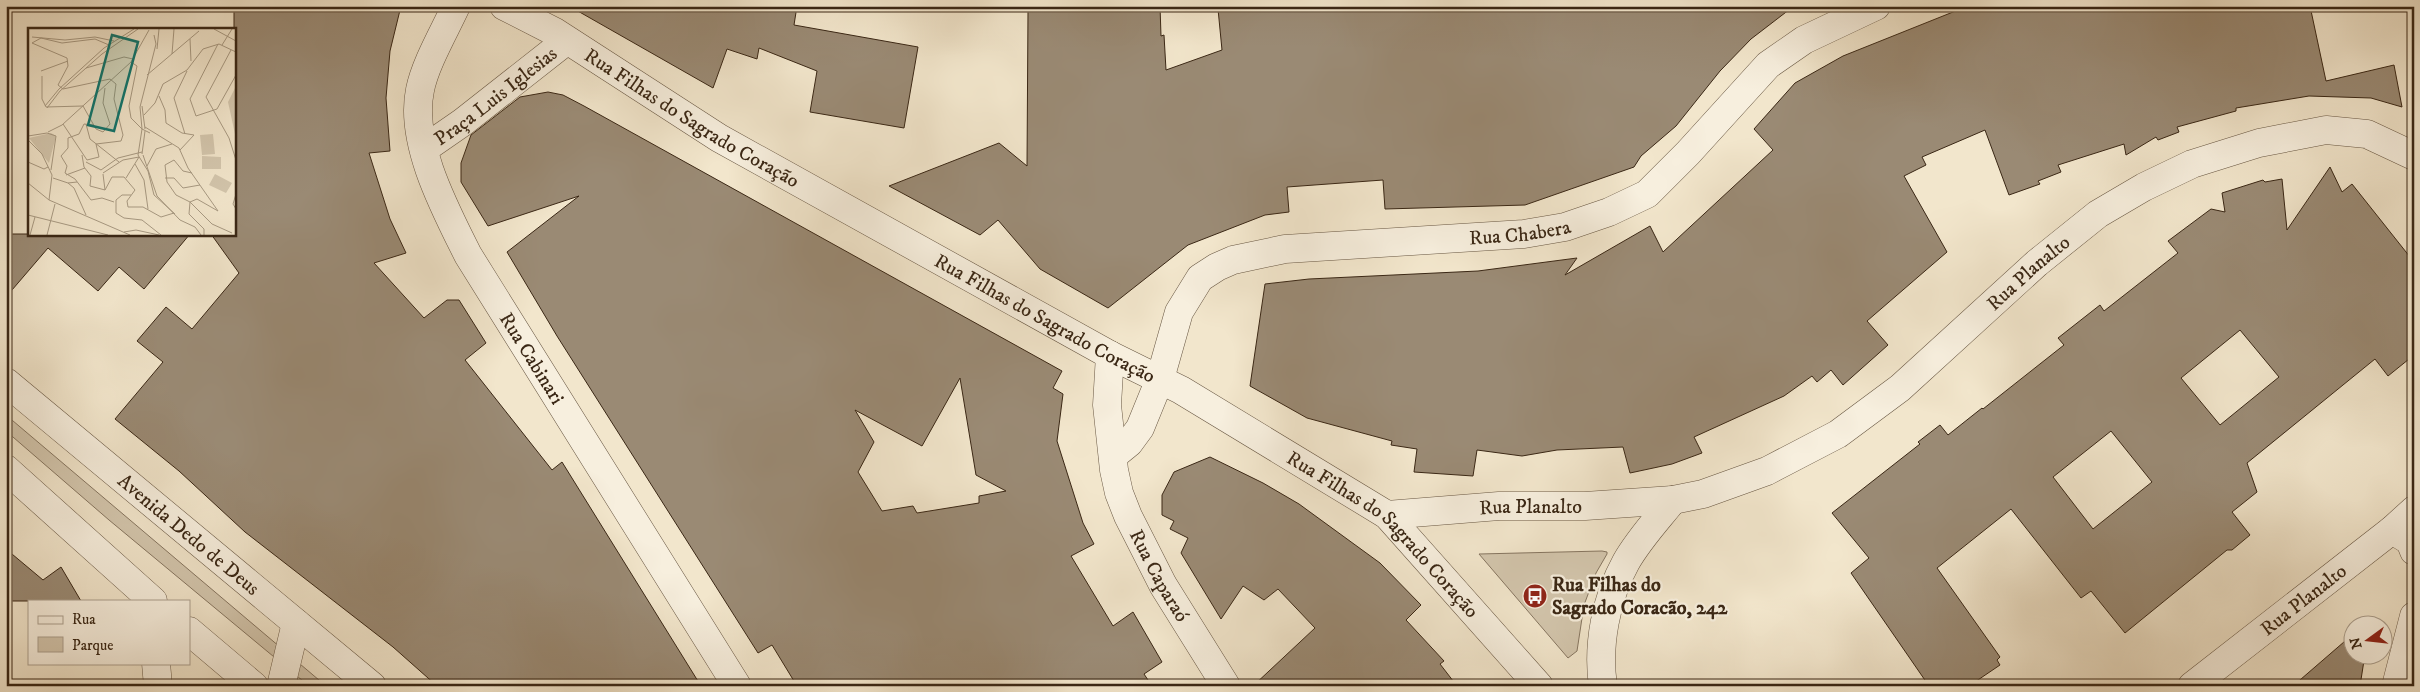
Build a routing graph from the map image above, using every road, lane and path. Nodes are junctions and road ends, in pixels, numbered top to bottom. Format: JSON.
{"nodes":[{"id":1,"x":456,"y":6,"type":"edge"},
{"id":2,"x":504,"y":6,"type":"edge"},
{"id":3,"x":546,"y":6,"type":"edge"},
{"id":4,"x":1876,"y":6,"type":"edge"},
{"id":5,"x":561,"y":37,"type":"junction"},
{"id":6,"x":424,"y":149,"type":"junction"},
{"id":7,"x":2414,"y":156,"type":"edge"},
{"id":8,"x":1110,"y":355,"type":"junction"},
{"id":9,"x":1160,"y":379,"type":"junction"},
{"id":10,"x":6,"y":382,"type":"edge"},
{"id":11,"x":1114,"y":456,"type":"junction"},
{"id":12,"x":6,"y":470,"type":"edge"},
{"id":13,"x":1673,"y":500,"type":"junction"},
{"id":14,"x":2414,"y":510,"type":"edge"},
{"id":15,"x":1387,"y":515,"type":"junction"},
{"id":16,"x":2392,"y":530,"type":"junction"},
{"id":17,"x":2414,"y":551,"type":"edge"},
{"id":18,"x":151,"y":600,"type":"edge"},
{"id":19,"x":2414,"y":616,"type":"edge"},
{"id":20,"x":296,"y":623,"type":"junction"},
{"id":21,"x":190,"y":632,"type":"edge"},
{"id":22,"x":156,"y":664,"type":"edge"},
{"id":23,"x":158,"y":686,"type":"edge"},
{"id":24,"x":254,"y":686,"type":"edge"},
{"id":25,"x":281,"y":686,"type":"edge"},
{"id":26,"x":372,"y":686,"type":"edge"},
{"id":27,"x":737,"y":686,"type":"edge"},
{"id":28,"x":1226,"y":686,"type":"edge"},
{"id":29,"x":1539,"y":686,"type":"edge"},
{"id":30,"x":1603,"y":686,"type":"edge"},
{"id":31,"x":2192,"y":686,"type":"edge"},
{"id":32,"x":2396,"y":686,"type":"edge"}],
"edges":[{"from":1,"to":6,"type":"street","name":"Rua Cabinari"},
{"from":2,"to":5,"type":"street","name":"Rua Filhas do Sagrado Coração"},
{"from":3,"to":5,"type":"street"},
{"from":4,"to":9,"type":"street","name":"Rua Chabera"},
{"from":5,"to":6,"type":"street","name":"Praça Luis Iglesias"},
{"from":5,"to":8,"type":"street","name":"Rua Filhas do Sagrado Coração"},
{"from":6,"to":27,"type":"street","name":"Rua Cabinari"},
{"from":7,"to":13,"type":"street","name":"Rua Planalto"},
{"from":8,"to":9,"type":"street","name":"Rua Filhas do Sagrado Coração"},
{"from":8,"to":11,"type":"street","name":"Rua Caparaó"},
{"from":9,"to":11,"type":"street"},
{"from":9,"to":15,"type":"street","name":"Rua Filhas do Sagrado Coração"},
{"from":10,"to":20,"type":"street","name":"Avenida Dedo de Deus"},
{"from":11,"to":28,"type":"street","name":"Rua Caparaó"},
{"from":12,"to":18,"type":"street"},
{"from":13,"to":15,"type":"street","name":"Rua Planalto"},
{"from":13,"to":30,"type":"street"},
{"from":14,"to":16,"type":"street","name":"Rua Planalto"},
{"from":15,"to":29,"type":"street","name":"Rua Filhas do Sagrado Coração"},
{"from":16,"to":17,"type":"street"},
{"from":16,"to":31,"type":"street","name":"Rua Planalto"},
{"from":19,"to":32,"type":"street"},
{"from":20,"to":25,"type":"street"},
{"from":20,"to":26,"type":"street","name":"Avenida Dedo de Deus"},
{"from":21,"to":24,"type":"street"},
{"from":22,"to":23,"type":"street"}]}
